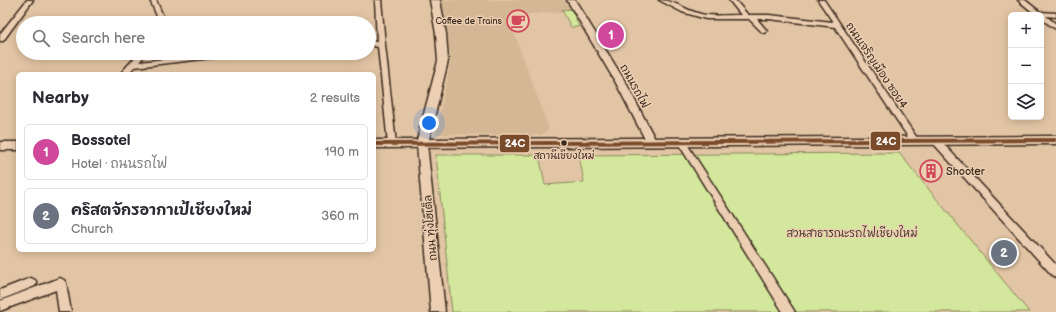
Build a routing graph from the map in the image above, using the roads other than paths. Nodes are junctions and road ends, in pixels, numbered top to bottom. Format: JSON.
{"nodes":[{"id":1,"x":30,"y":0,"type":"edge"},
{"id":2,"x":153,"y":0,"type":"edge"},
{"id":3,"x":378,"y":0,"type":"edge"},
{"id":4,"x":435,"y":0,"type":"edge"},
{"id":5,"x":573,"y":0,"type":"edge"},
{"id":6,"x":662,"y":0,"type":"edge"},
{"id":7,"x":732,"y":0,"type":"edge"},
{"id":8,"x":821,"y":0,"type":"edge"},
{"id":9,"x":1021,"y":0,"type":"edge"},
{"id":10,"x":1036,"y":12,"type":"edge"},
{"id":11,"x":1044,"y":15,"type":"edge"},
{"id":12,"x":1056,"y":15,"type":"edge"},
{"id":13,"x":18,"y":16,"type":"edge"},
{"id":14,"x":160,"y":16,"type":"edge"},
{"id":15,"x":748,"y":17,"type":"junction"},
{"id":16,"x":1044,"y":18,"type":"edge"},
{"id":17,"x":16,"y":19,"type":"edge"},
{"id":18,"x":837,"y":25,"type":"junction"},
{"id":19,"x":1056,"y":27,"type":"edge"},
{"id":20,"x":764,"y":31,"type":"dead end"},
{"id":21,"x":0,"y":40,"type":"edge"},
{"id":22,"x":376,"y":44,"type":"edge"},
{"id":23,"x":381,"y":45,"type":"junction"},
{"id":24,"x":137,"y":60,"type":"edge"},
{"id":25,"x":176,"y":60,"type":"edge"},
{"id":26,"x":132,"y":65,"type":"junction"},
{"id":27,"x":126,"y":72,"type":"edge"},
{"id":28,"x":427,"y":130,"type":"junction"},
{"id":29,"x":1056,"y":140,"type":"edge"},
{"id":30,"x":915,"y":141,"type":"junction"},
{"id":31,"x":936,"y":141,"type":"junction"},
{"id":32,"x":652,"y":143,"type":"junction"},
{"id":33,"x":682,"y":143,"type":"junction"},
{"id":34,"x":376,"y":144,"type":"edge"},
{"id":35,"x":395,"y":144,"type":"junction"},
{"id":36,"x":422,"y":144,"type":"junction"},
{"id":37,"x":446,"y":144,"type":"junction"},
{"id":38,"x":0,"y":146,"type":"edge"},
{"id":39,"x":16,"y":146,"type":"edge"},
{"id":40,"x":1056,"y":272,"type":"edge"},
{"id":41,"x":31,"y":283,"type":"dead end"},
{"id":42,"x":0,"y":295,"type":"edge"},
{"id":43,"x":0,"y":306,"type":"edge"},
{"id":44,"x":65,"y":312,"type":"edge"},
{"id":45,"x":438,"y":312,"type":"edge"},
{"id":46,"x":789,"y":312,"type":"edge"}],
"edges":[{"from":1,"to":13,"type":"street"},
{"from":2,"to":14,"type":"street"},
{"from":3,"to":23,"type":"street"},
{"from":4,"to":28,"type":"main road"},
{"from":5,"to":32,"type":"street","name":"ถนนรถไฟ"},
{"from":6,"to":15,"type":"street"},
{"from":7,"to":15,"type":"street"},
{"from":8,"to":18,"type":"street","name":"ถนนเจริญเมือง ซอย4"},
{"from":9,"to":10,"type":"street"},
{"from":11,"to":12,"type":"street"},
{"from":15,"to":18,"type":"street"},
{"from":15,"to":20,"type":"street"},
{"from":16,"to":19,"type":"street"},
{"from":17,"to":21,"type":"street"},
{"from":18,"to":30,"type":"street","name":"ถนนเจริญเมือง ซอย4"},
{"from":22,"to":23,"type":"street"},
{"from":23,"to":35,"type":"street"},
{"from":24,"to":26,"type":"street"},
{"from":25,"to":26,"type":"street"},
{"from":26,"to":27,"type":"street"},
{"from":28,"to":35,"type":"main road"},
{"from":28,"to":36,"type":"main road"},
{"from":28,"to":37,"type":"main road"},
{"from":29,"to":31,"type":"main road"},
{"from":30,"to":31,"type":"main road"},
{"from":30,"to":33,"type":"main road"},
{"from":31,"to":40,"type":"street"},
{"from":32,"to":33,"type":"main road"},
{"from":32,"to":37,"type":"main road"},
{"from":33,"to":46,"type":"street"},
{"from":34,"to":35,"type":"main road"},
{"from":35,"to":36,"type":"main road"},
{"from":36,"to":37,"type":"main road"},
{"from":36,"to":45,"type":"street","name":"ถนน ทุ่งโฮเต็ล"},
{"from":38,"to":39,"type":"main road"},
{"from":41,"to":42,"type":"street"},
{"from":43,"to":44,"type":"street"}]}
